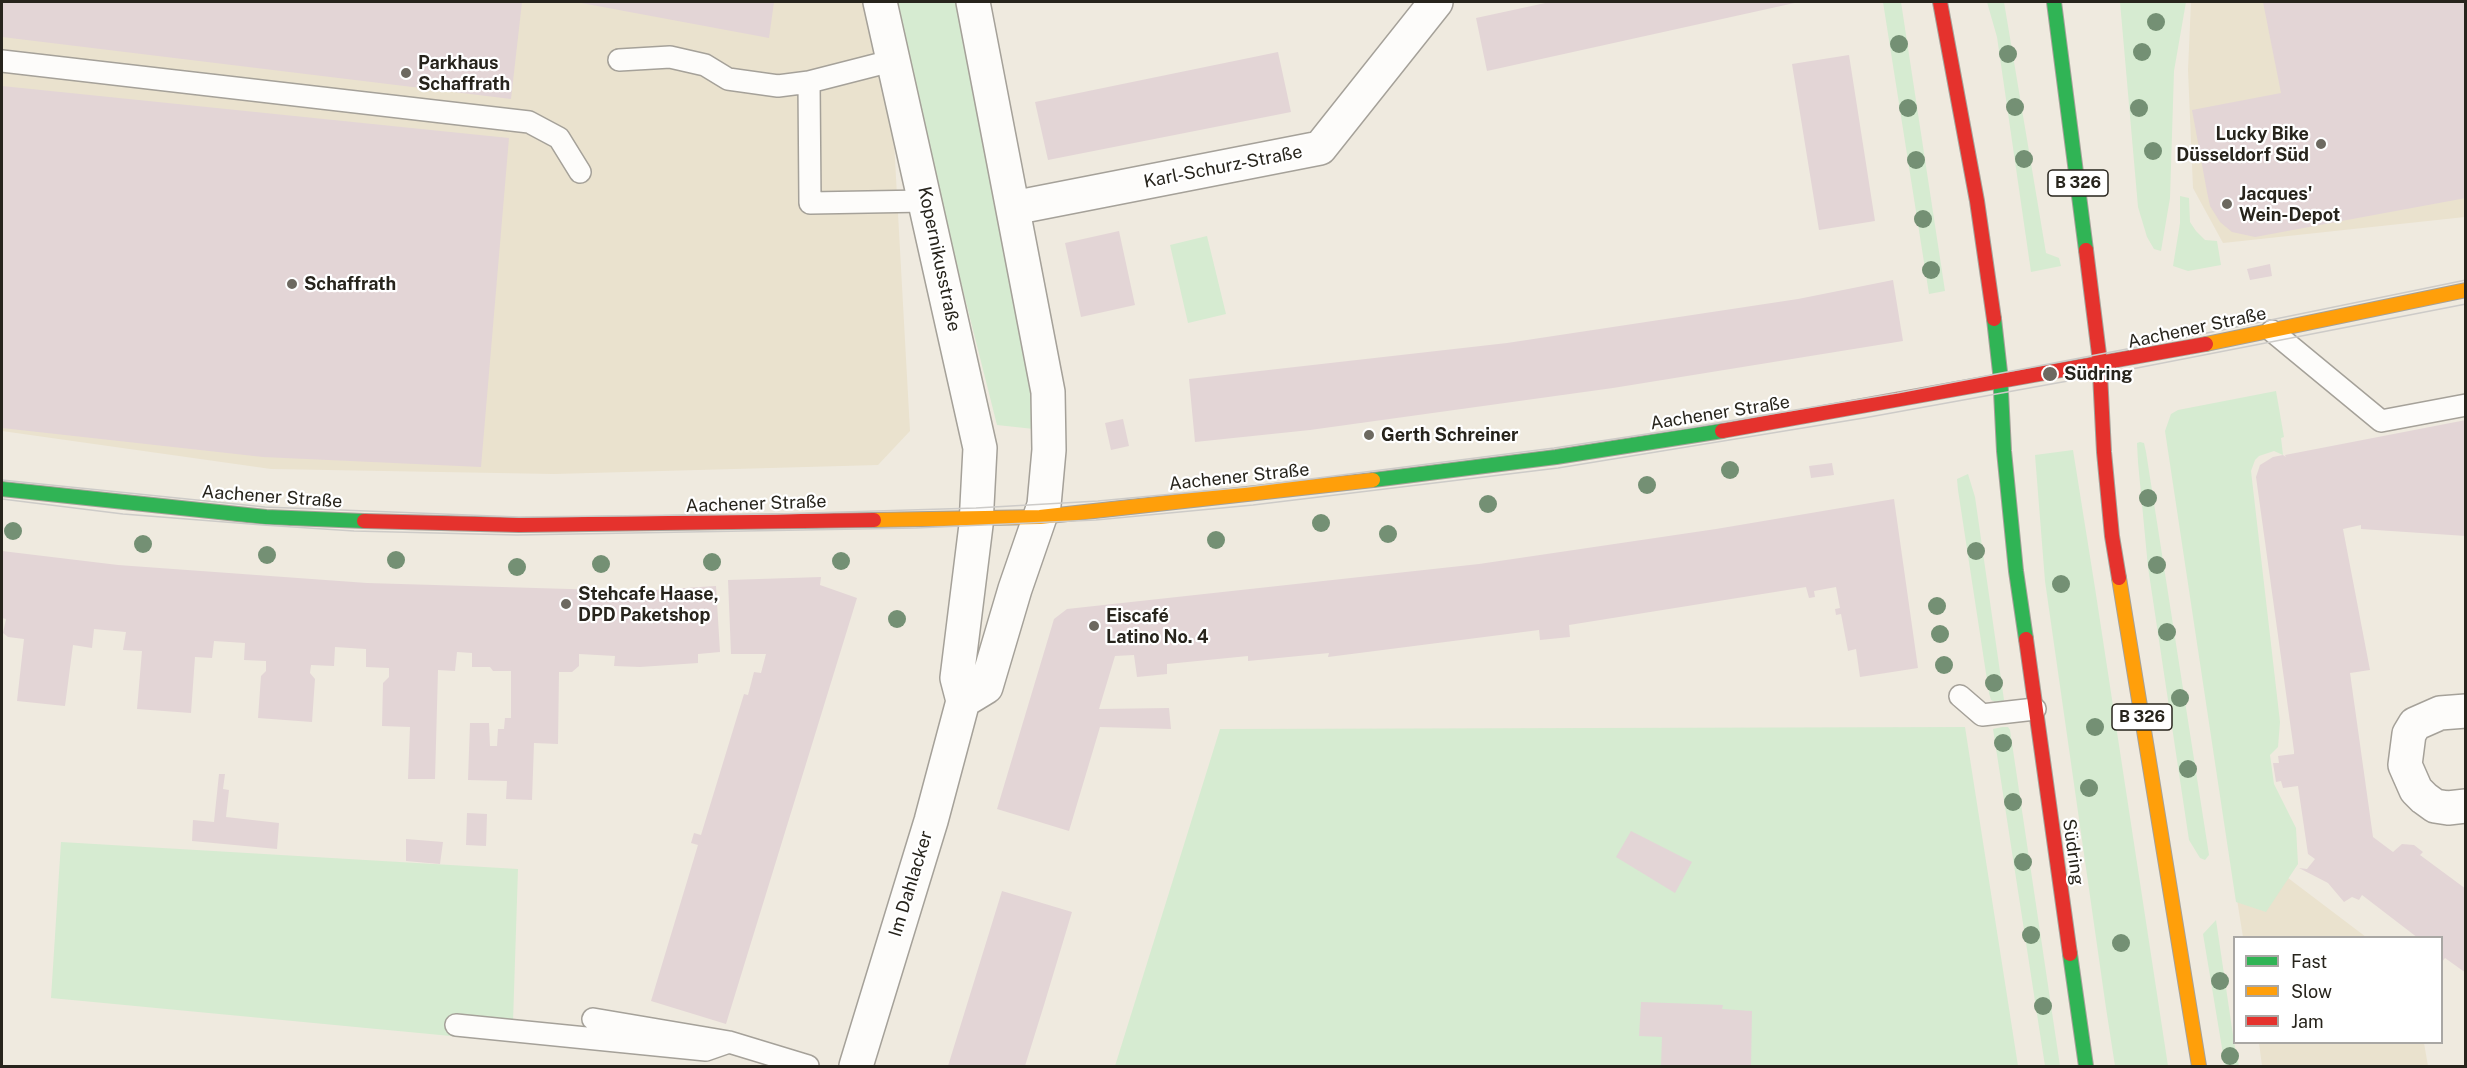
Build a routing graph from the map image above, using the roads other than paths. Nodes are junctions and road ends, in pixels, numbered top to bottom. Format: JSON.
{"nodes":[{"id":1,"x":880,"y":2,"type":"edge"},
{"id":2,"x":973,"y":2,"type":"edge"},
{"id":3,"x":1436,"y":2,"type":"edge"},
{"id":4,"x":1940,"y":2,"type":"edge"},
{"id":5,"x":2054,"y":2,"type":"edge"},
{"id":6,"x":619,"y":60,"type":"dead end"},
{"id":7,"x":894,"y":60,"type":"junction"},
{"id":8,"x":2,"y":61,"type":"edge"},
{"id":9,"x":809,"y":82,"type":"junction"},
{"id":10,"x":580,"y":172,"type":"dead end"},
{"id":11,"x":926,"y":201,"type":"junction"},
{"id":12,"x":1013,"y":208,"type":"junction"},
{"id":13,"x":2466,"y":290,"type":"edge"},
{"id":14,"x":2272,"y":331,"type":"junction"},
{"id":15,"x":2100,"y":365,"type":"junction"},
{"id":16,"x":2000,"y":383,"type":"junction"},
{"id":17,"x":2466,"y":405,"type":"edge"},
{"id":18,"x":2,"y":489,"type":"edge"},
{"id":19,"x":1040,"y":517,"type":"junction"},
{"id":20,"x":976,"y":519,"type":"junction"},
{"id":21,"x":1960,"y":696,"type":"dead end"},
{"id":22,"x":963,"y":701,"type":"junction"},
{"id":23,"x":2035,"y":709,"type":"junction"},
{"id":24,"x":2466,"y":711,"type":"edge"},
{"id":25,"x":2466,"y":806,"type":"edge"},
{"id":26,"x":593,"y":1019,"type":"dead end"},
{"id":27,"x":456,"y":1025,"type":"dead end"},
{"id":28,"x":729,"y":1042,"type":"junction"},
{"id":29,"x":808,"y":1066,"type":"edge"},
{"id":30,"x":856,"y":1066,"type":"edge"},
{"id":31,"x":2086,"y":1066,"type":"edge"},
{"id":32,"x":2199,"y":1066,"type":"edge"}],
"edges":[{"from":1,"to":7,"type":"street","name":"Kopernikusstraße"},
{"from":2,"to":12,"type":"street"},
{"from":3,"to":12,"type":"street","name":"Karl-Schurz-Straße"},
{"from":4,"to":16,"type":"street","name":"Südring"},
{"from":5,"to":15,"type":"street","number":"B 326"},
{"from":6,"to":9,"type":"lane"},
{"from":7,"to":9,"type":"lane"},
{"from":7,"to":11,"type":"street","name":"Kopernikusstraße"},
{"from":8,"to":10,"type":"lane"},
{"from":9,"to":11,"type":"lane"},
{"from":11,"to":20,"type":"street","name":"Kopernikusstraße"},
{"from":12,"to":19,"type":"street"},
{"from":13,"to":14,"type":"street","name":"Aachener Straße"},
{"from":14,"to":15,"type":"street","name":"Aachener Straße"},
{"from":14,"to":17,"type":"lane"},
{"from":15,"to":16,"type":"street","name":"Aachener Straße"},
{"from":15,"to":32,"type":"street","number":"B 326"},
{"from":16,"to":19,"type":"street","name":"Aachener Straße"},
{"from":16,"to":23,"type":"street","name":"Südring"},
{"from":18,"to":20,"type":"street","name":"Aachener Straße"},
{"from":19,"to":20,"type":"street","name":"Aachener Straße"},
{"from":19,"to":22,"type":"street"},
{"from":20,"to":22,"type":"street","name":"Im Dahlacker"},
{"from":21,"to":23,"type":"lane"},
{"from":22,"to":30,"type":"street","name":"Im Dahlacker"},
{"from":23,"to":31,"type":"street","name":"Südring"},
{"from":24,"to":25,"type":"street"},
{"from":26,"to":28,"type":"lane"},
{"from":27,"to":28,"type":"lane"},
{"from":28,"to":29,"type":"lane"}]}
